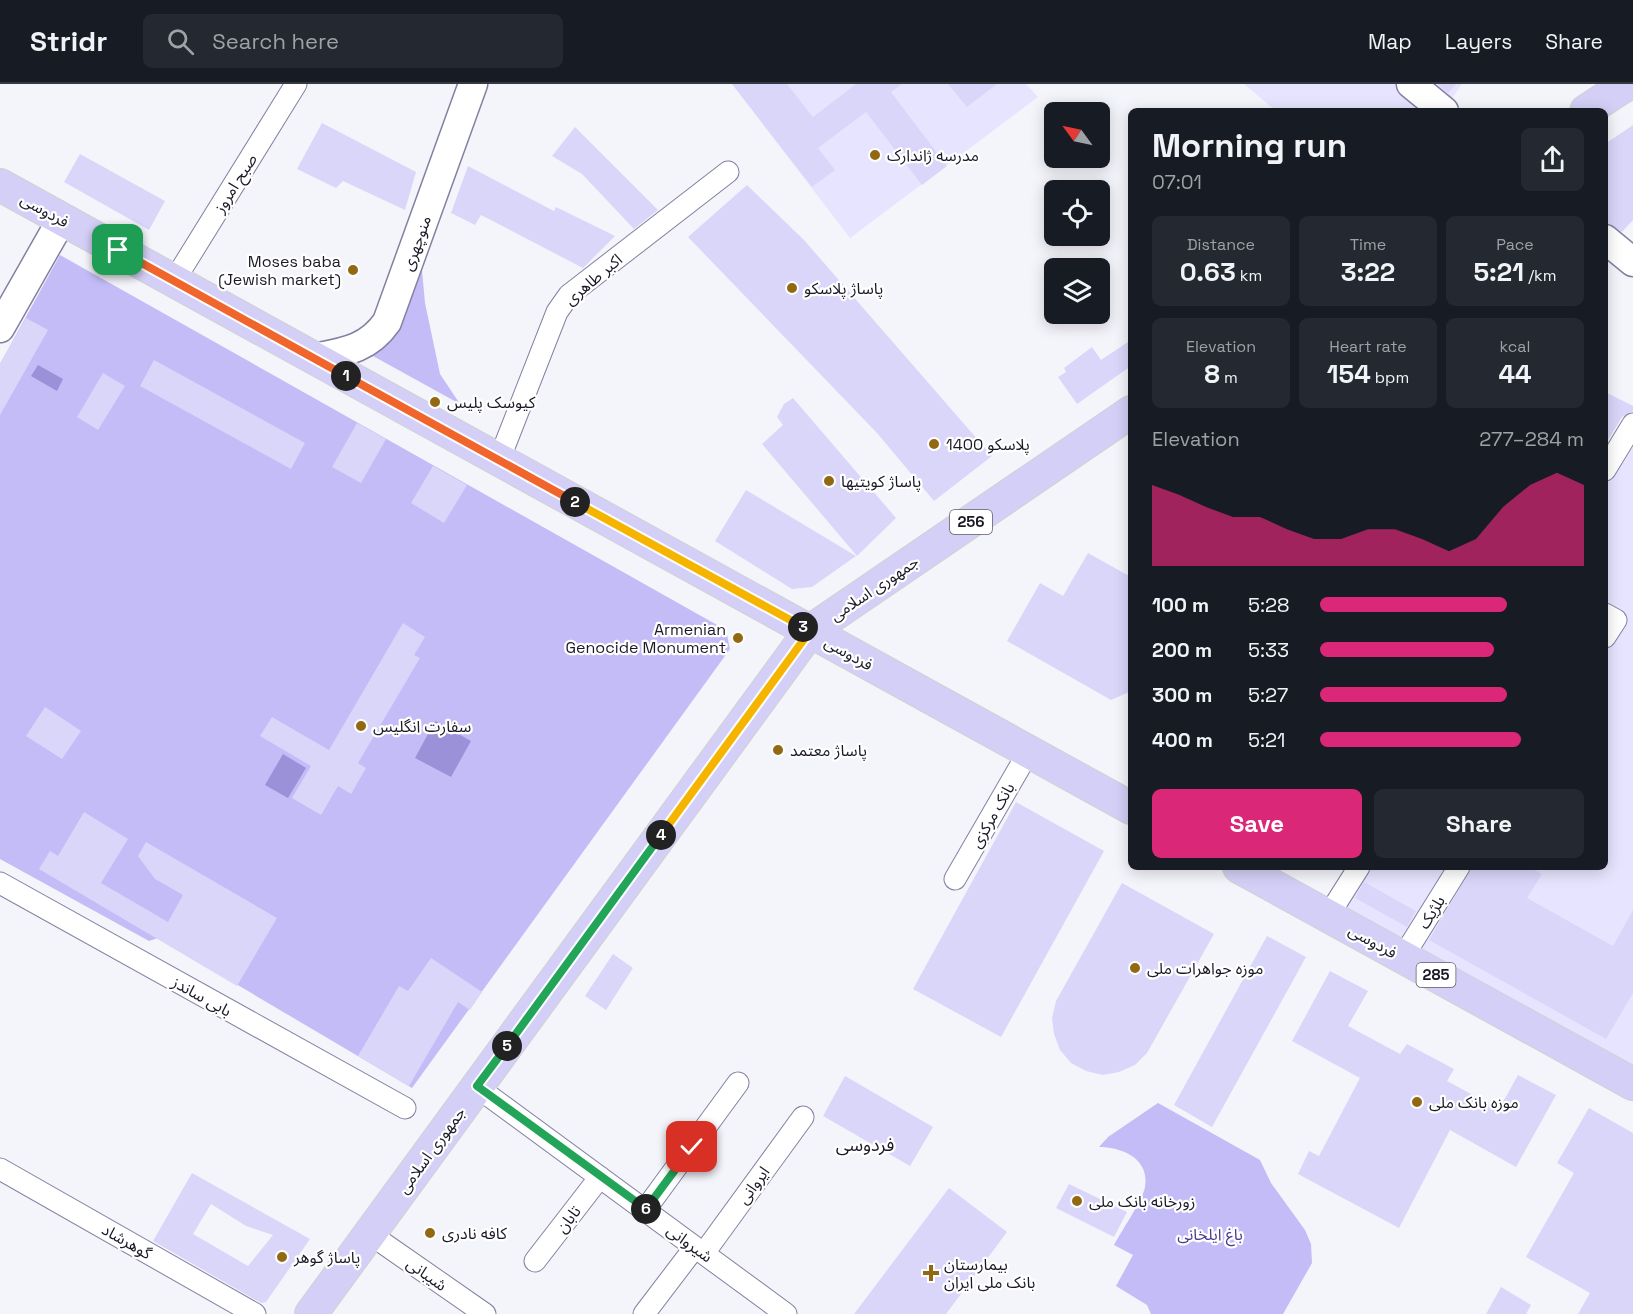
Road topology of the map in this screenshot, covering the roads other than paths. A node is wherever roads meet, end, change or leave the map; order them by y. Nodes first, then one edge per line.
1 (296, 84) edge
2 (473, 84) edge
3 (1411, 84) edge
4 (1627, 84) edge
5 (1440, 108) edge
6 (1591, 108) edge
7 (728, 172) dead end
8 (0, 185) edge
9 (62, 219) junction
10 (1608, 241) edge
11 (1633, 262) edge
12 (174, 281) junction
13 (0, 328) edge
14 (314, 358) junction
15 (1128, 414) edge
16 (1633, 424) edge
17 (1608, 459) edge
18 (499, 460) junction
19 (1608, 616) edge
20 (810, 631) junction
21 (1608, 632) edge
22 (1029, 752) junction
23 (1128, 806) edge
24 (1245, 870) edge
25 (1357, 870) edge
26 (1458, 870) edge
27 (955, 879) dead end
28 (0, 883) edge
29 (1329, 916) junction
30 (1403, 957) junction
31 (738, 1083) dead end
32 (1633, 1084) edge
33 (477, 1086) junction
34 (405, 1108) dead end
35 (803, 1117) dead end
36 (0, 1169) edge
37 (600, 1177) junction
38 (645, 1210) junction
39 (370, 1234) junction
40 (700, 1250) junction
41 (536, 1261) dead end
42 (255, 1314) edge
43 (311, 1314) edge
44 (485, 1314) edge
45 (644, 1314) edge
46 (786, 1314) edge

1 - 12 street, صبح امروز
2 - 14 street, منوچهری
3 - 5 street
4 - 6 main road
7 - 18 street, اکبر طاهری
8 - 9 main road, فردوسی
9 - 12 main road, فردوسی
9 - 13 street
10 - 11 street
12 - 14 main road, فردوسی
14 - 18 main road, فردوسی
15 - 20 main road, جمهوری اسلامی / 256
16 - 17 street
18 - 20 main road, فردوسی
19 - 21 street
20 - 22 main road, فردوسی
20 - 33 main road, جمهوری اسلامی / 256
22 - 23 main road, فردوسی
22 - 27 street, بانک مرکزی
24 - 29 main road, فردوسی / 285
25 - 29 street
26 - 30 street, بلژیک
28 - 34 street, بابی ساندز
29 - 30 main road, فردوسی / 285
30 - 32 main road, فردوسی / 285
31 - 38 street
33 - 37 street, شیروانی
33 - 39 main road, جمهوری اسلامی / 256
35 - 40 street, ایروانی
36 - 42 street, گوهرشاد
37 - 38 street, شیروانی
37 - 41 street, تابان
38 - 40 street, شیروانی
39 - 43 main road, جمهوری اسلامی / 256
39 - 44 street, شیبانی
40 - 45 street, ایروانی
40 - 46 street, شیروانی

